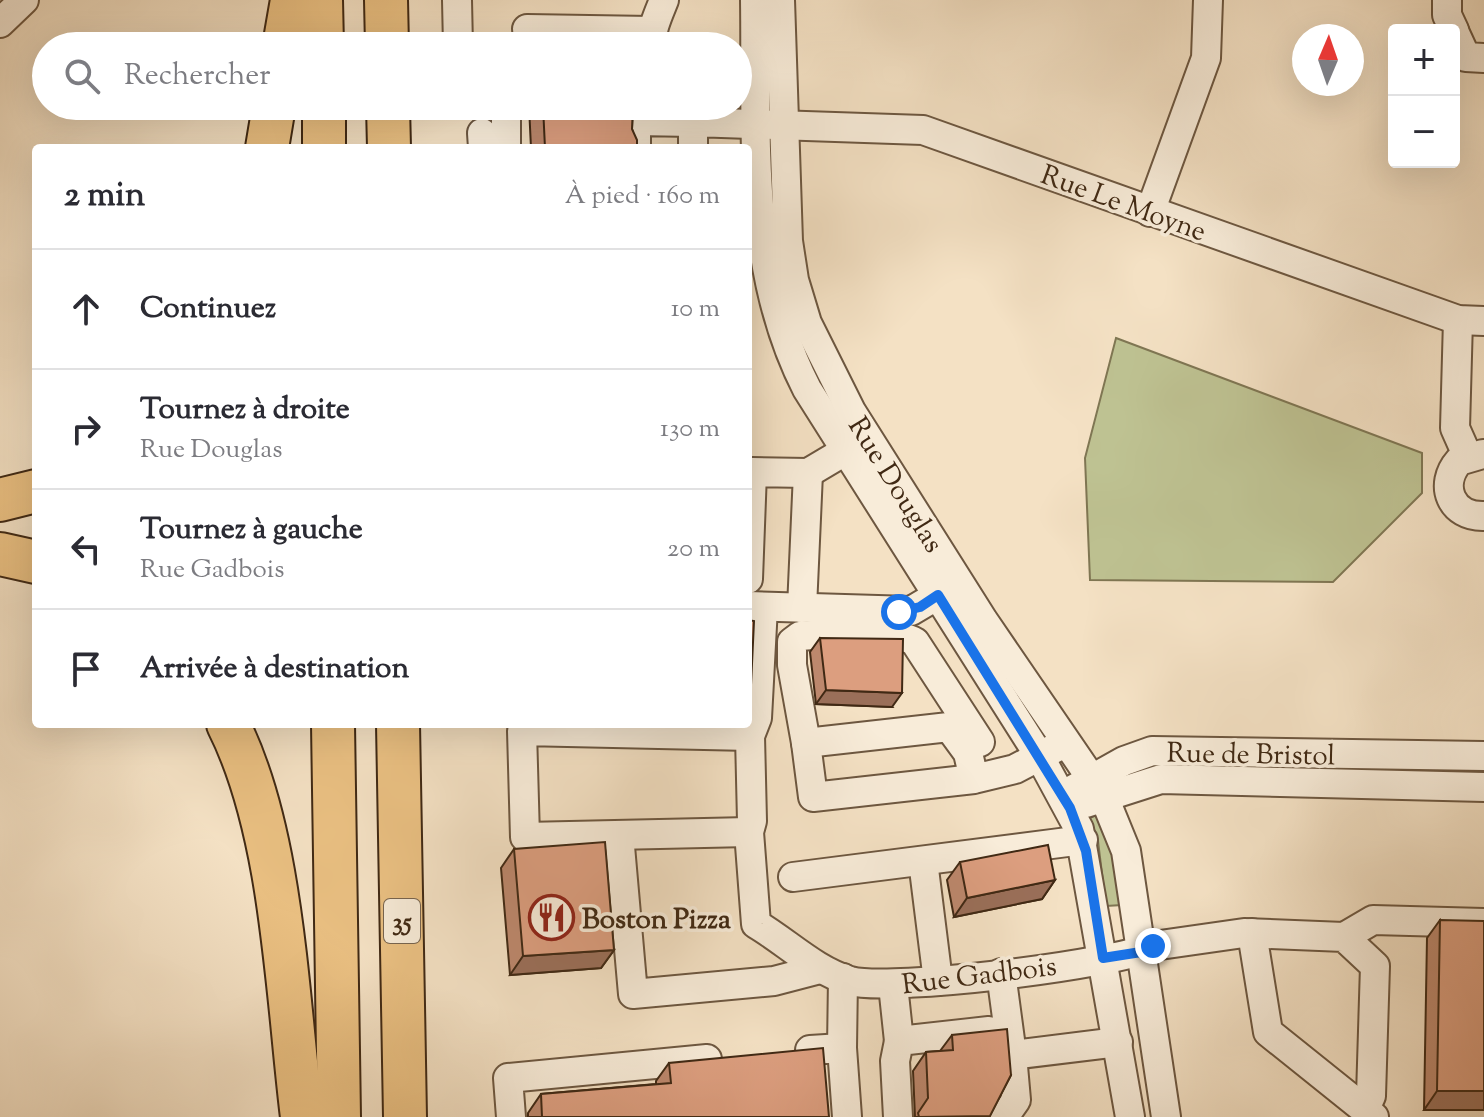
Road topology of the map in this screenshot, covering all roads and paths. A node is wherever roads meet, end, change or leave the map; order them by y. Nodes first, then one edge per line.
1 (24, 0) edge
2 (292, 0) edge
3 (321, 0) edge
4 (386, 0) edge
5 (457, 0) edge
6 (664, 0) edge
7 (755, 0) edge
8 (780, 0) edge
9 (1208, 0) edge
10 (1447, 0) edge
11 (0, 23) edge
12 (1451, 24) edge
13 (527, 29) dead end
14 (286, 32) edge
15 (322, 32) edge
16 (387, 32) edge
17 (458, 32) edge
18 (568, 32) edge
19 (654, 32) edge
20 (1460, 44) edge
21 (1484, 58) edge
22 (272, 120) edge
23 (324, 120) edge
24 (388, 120) edge
25 (500, 120) edge
26 (636, 125) edge
27 (770, 126) junction
28 (693, 135) edge
29 (490, 143) edge
30 (268, 144) edge
31 (324, 144) edge
32 (389, 144) edge
33 (1150, 212) junction
34 (759, 302) edge
35 (1471, 320) edge
36 (845, 451) junction
37 (1476, 454) edge
38 (752, 472) edge
39 (808, 473) junction
40 (32, 492) edge
41 (0, 500) edge
42 (1484, 516) edge
43 (0, 554) edge
44 (32, 561) edge
45 (938, 595) junction
46 (755, 606) edge
47 (802, 608) junction
48 (230, 728) edge
49 (333, 728) edge
50 (398, 728) edge
51 (750, 736) junction
52 (806, 743) junction
53 (1052, 750) junction
54 (1449, 755) junction
55 (1484, 756) edge
56 (986, 776) junction
57 (1447, 787) junction
58 (1484, 787) edge
59 (1097, 789) junction
60 (1066, 801) junction
61 (749, 832) junction
62 (619, 835) junction
63 (1083, 840) junction
64 (923, 861) junction
65 (793, 877) dead end
66 (1484, 923) edge
67 (1252, 933) junction
68 (1344, 937) junction
69 (1141, 952) junction
70 (1103, 958) junction
71 (1001, 973) junction
72 (831, 974) junction
73 (938, 981) junction
74 (893, 985) junction
75 (899, 1041) junction
76 (1010, 1042) junction
77 (1118, 1042) junction
78 (842, 1048) junction
79 (810, 1050) edge
80 (738, 1056) edge
81 (1370, 1113) edge
82 (302, 1117) edge
83 (339, 1117) edge
84 (405, 1117) edge
85 (511, 1117) edge
86 (847, 1117) edge
87 (898, 1117) edge
88 (1004, 1117) edge
89 (1130, 1117) edge
90 (1166, 1117) edge

1 - 11 street
2 - 14 highway
3 - 15 highway
4 - 16 highway
5 - 17 street
6 - 19 street
7 - 27 street, Rue Douglas
8 - 27 street, Rue Douglas
9 - 33 street
10 - 12 street
13 - 18 street
20 - 21 street
22 - 30 highway
23 - 31 highway
24 - 32 highway
25 - 29 street
26 - 28 street, Rue Le Moyne
27 - 28 street, Rue Le Moyne
27 - 33 street, Rue Le Moyne
27 - 34 street, Rue Douglas
27 - 53 street, Rue Douglas
33 - 35 street, Rue Le Moyne
34 - 36 street, Rue Douglas
35 - 37 street
36 - 39 street
36 - 45 street, Rue Douglas
37 - 42 street
38 - 39 street
39 - 47 street
40 - 41 highway
43 - 44 highway
45 - 47 street
45 - 53 street, Rue Douglas
46 - 47 street
46 - 51 street
48 - 82 highway
49 - 83 highway
50 - 84 highway, 35
51 - 61 street
51 - 62 street
52 - 56 street
52 - 56 street
52 - 56 street
53 - 56 street
53 - 59 street, Rue Douglas
53 - 60 street, Rue Douglas
54 - 55 street, Rue de Bristol
54 - 57 street
54 - 59 street, Rue de Bristol
57 - 58 street, Rue de Bristol
57 - 59 street, Rue de Bristol
59 - 60 street, Rue de Bristol
59 - 69 street, Rue Douglas
60 - 63 street, Rue Douglas
61 - 62 street
61 - 72 street
62 - 72 street
63 - 64 street
63 - 70 street, Rue Douglas
64 - 65 street
64 - 73 street
66 - 68 street
67 - 68 street, Rue Gadbois
67 - 69 street, Rue Gadbois
67 - 81 street
68 - 81 street
69 - 70 street, Rue Gadbois
69 - 90 street, Rue Douglas
70 - 71 street, Rue Gadbois
70 - 77 street, Rue Douglas
71 - 73 street, Rue Gadbois
71 - 76 street
72 - 74 street, Rue Gadbois
72 - 78 street
73 - 74 street, Rue Gadbois
74 - 75 street
75 - 76 street
75 - 87 street
76 - 77 street
76 - 88 street
77 - 89 street, Rue Douglas
78 - 79 street
78 - 86 street
80 - 85 street

